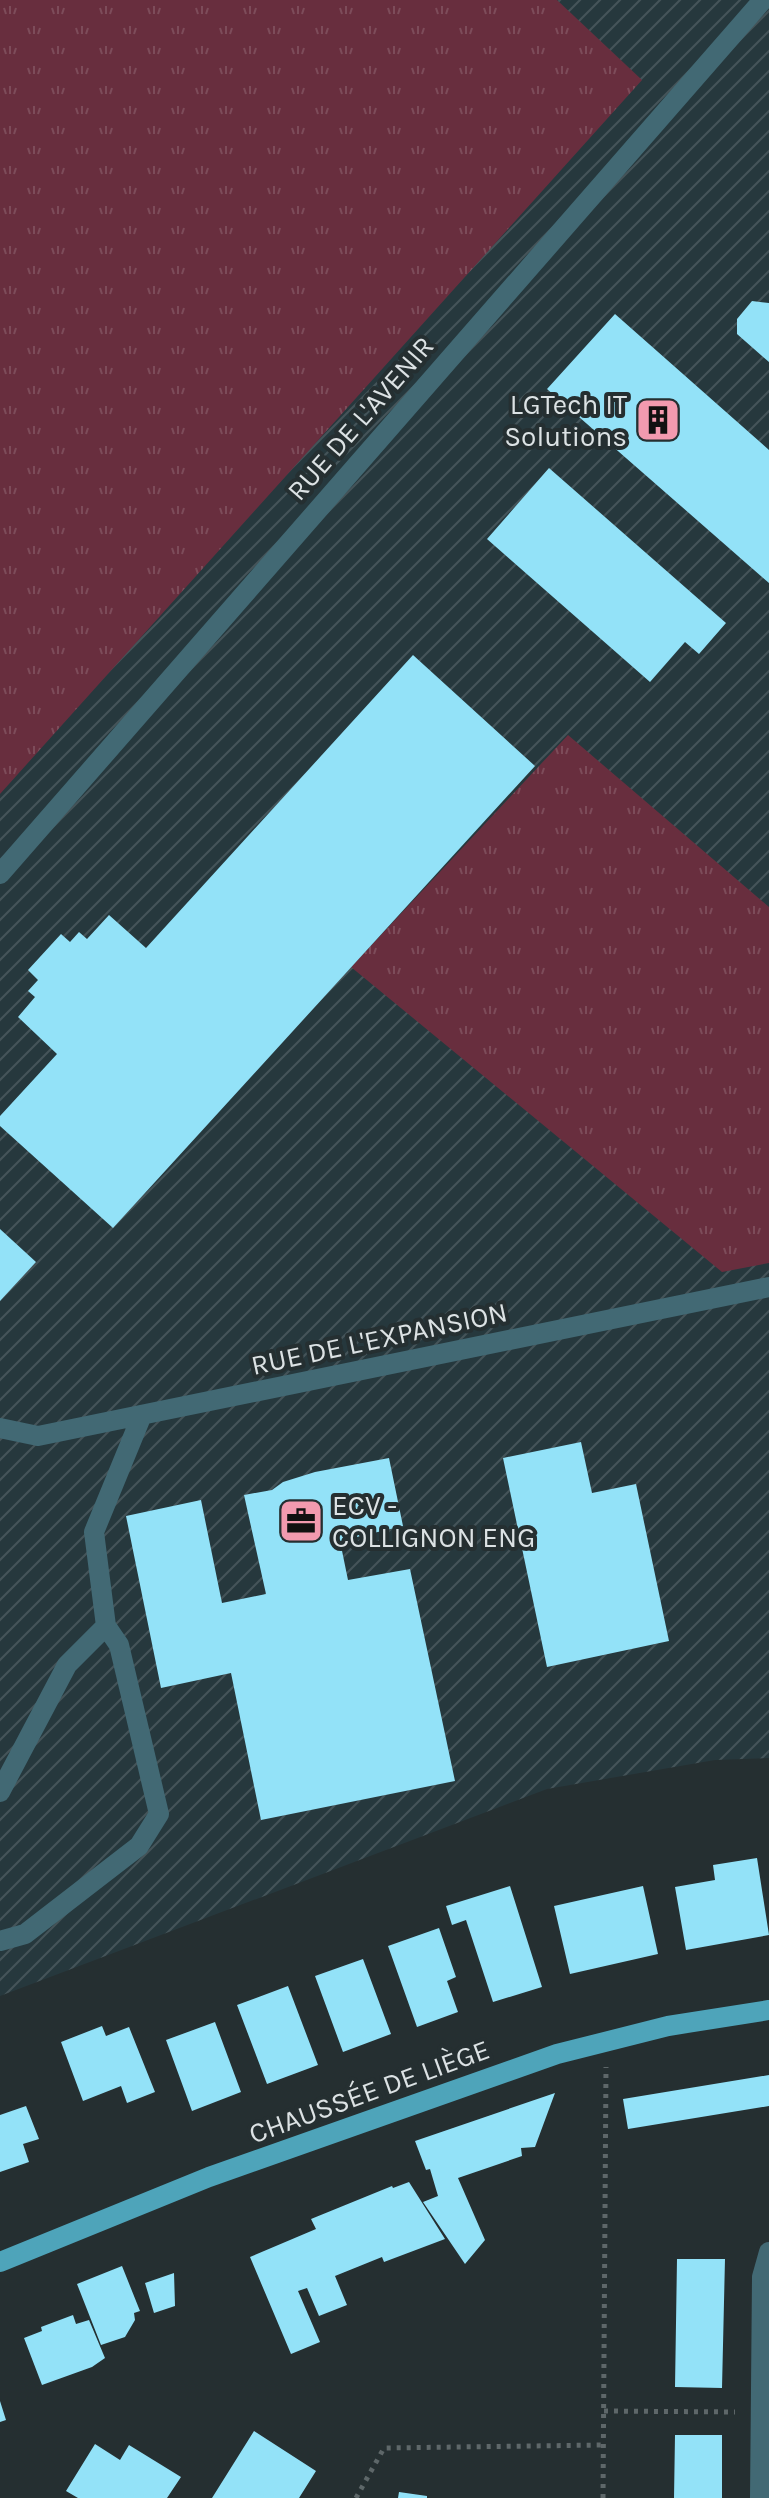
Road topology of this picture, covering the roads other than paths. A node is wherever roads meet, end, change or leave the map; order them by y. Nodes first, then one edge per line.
1 (763, 0) edge
2 (0, 874) edge
3 (769, 1287) edge
4 (142, 1415) junction
5 (0, 1428) edge
6 (106, 1626) junction
7 (0, 1792) edge
8 (0, 1941) edge
9 (769, 2010) edge
10 (769, 2252) edge
11 (0, 2262) edge
12 (760, 2498) edge

1 - 2 street, RUE DE L'AVENIR
3 - 4 street, RUE DE L'EXPANSION
4 - 5 street, RUE DE L'EXPANSION
4 - 6 street
6 - 7 street
6 - 8 street
9 - 11 main road, CHAUSSÉE DE LIÈGE
10 - 12 street

